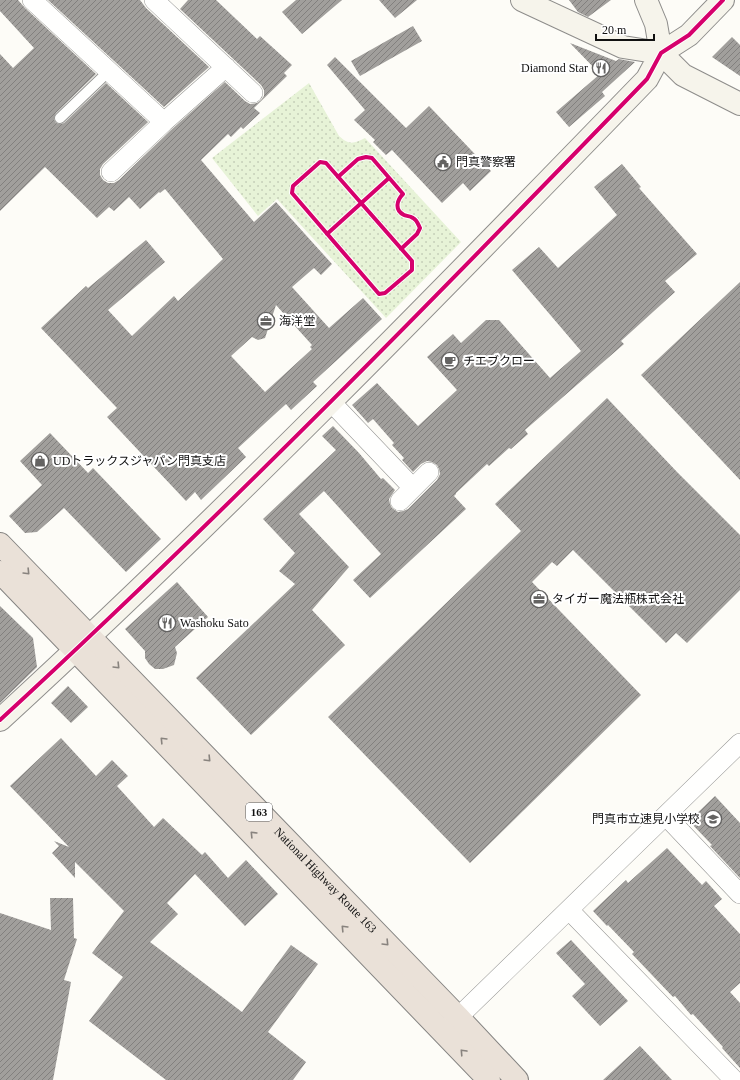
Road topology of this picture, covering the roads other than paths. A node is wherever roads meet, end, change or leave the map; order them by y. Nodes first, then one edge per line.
1 (32, 0) edge
2 (154, 0) edge
3 (522, 0) edge
4 (646, 0) edge
5 (723, 0) edge
6 (661, 53) junction
7 (226, 68) junction
8 (109, 71) junction
9 (253, 93) dead end
10 (740, 104) edge
11 (60, 118) dead end
12 (164, 122) junction
13 (111, 172) dead end
14 (331, 402) junction
15 (429, 472) dead end
16 (0, 544) edge
17 (0, 572) edge
18 (83, 643) junction
19 (0, 720) edge
20 (740, 743) edge
21 (666, 816) junction
22 (740, 894) edge
23 (569, 910) junction
24 (451, 1024) junction
25 (736, 1077) edge
26 (489, 1080) edge
27 (517, 1080) edge

1 - 8 street
2 - 7 street
3 - 6 street
4 - 6 street
5 - 6 street
6 - 10 street
6 - 14 street
7 - 9 street
7 - 12 street
8 - 11 lane
8 - 12 street
12 - 13 street
14 - 15 street
14 - 18 street
16 -> 18 highway, National Highway Route 163 / 163
17 - 18 highway, National Highway Route 163 / 163
18 - 19 street
18 - 24 highway, National Highway Route 163 / 163
20 - 21 street
21 - 22 street
21 - 23 street
23 - 24 street
23 - 25 street
26 -> 24 highway, National Highway Route 163 / 163
24 - 27 highway, National Highway Route 163 / 163

